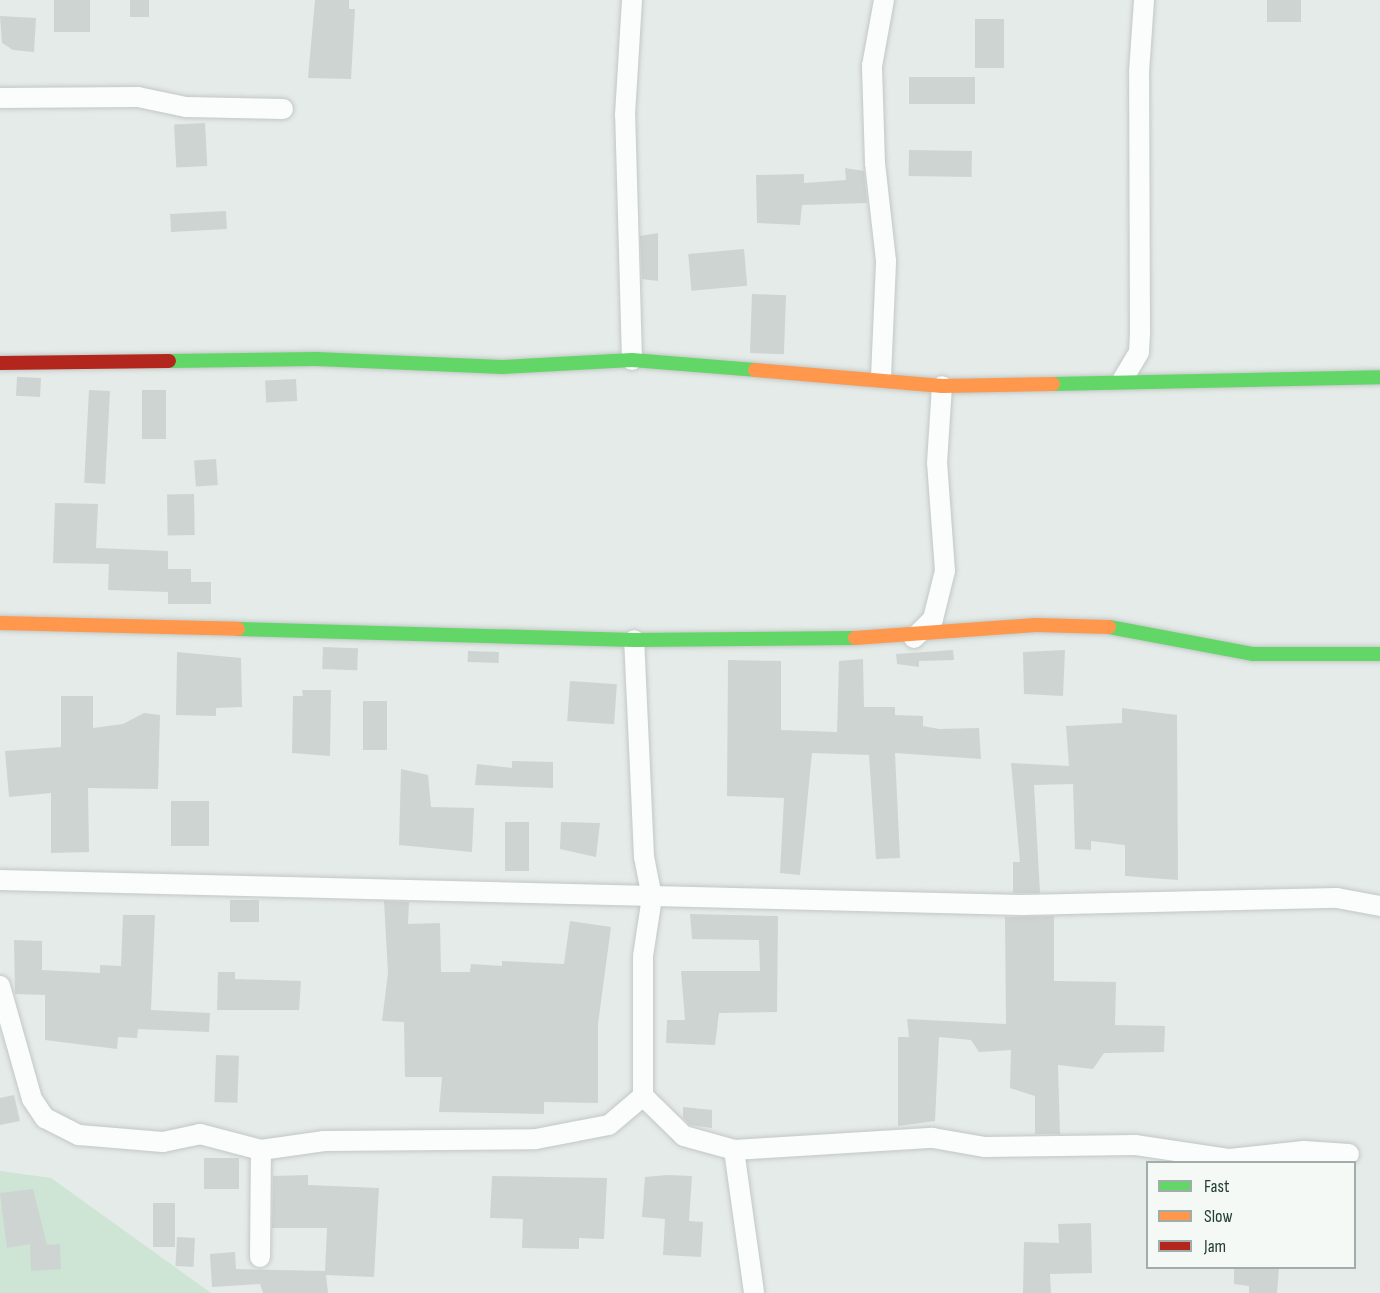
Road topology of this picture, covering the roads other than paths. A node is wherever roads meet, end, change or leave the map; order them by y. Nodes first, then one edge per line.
1 (632, 0) edge
2 (884, 0) edge
3 (1144, 0) edge
4 (0, 98) edge
5 (283, 109) dead end
6 (632, 360) junction
7 (0, 363) edge
8 (1380, 376) edge
9 (882, 377) junction
10 (1123, 379) junction
11 (942, 386) junction
12 (0, 623) edge
13 (914, 638) junction
14 (634, 640) junction
15 (1380, 654) edge
16 (0, 880) edge
17 (652, 897) junction
18 (1380, 906) edge
19 (0, 986) edge
20 (643, 1096) junction
21 (261, 1150) junction
22 (734, 1150) junction
23 (1349, 1154) dead end
24 (260, 1257) dead end
25 (754, 1293) edge

1 - 6 street
2 - 9 street
3 - 10 street
4 - 5 street
6 - 7 street
6 - 9 street
8 - 10 street
9 - 11 street
10 - 11 street
11 - 13 street
12 - 14 street
13 - 14 street
13 - 15 street
14 - 17 street
16 - 17 street
17 - 18 street
17 - 20 street
19 - 21 street
20 - 21 street
20 - 22 street
21 - 24 street
22 - 23 street
22 - 25 street

